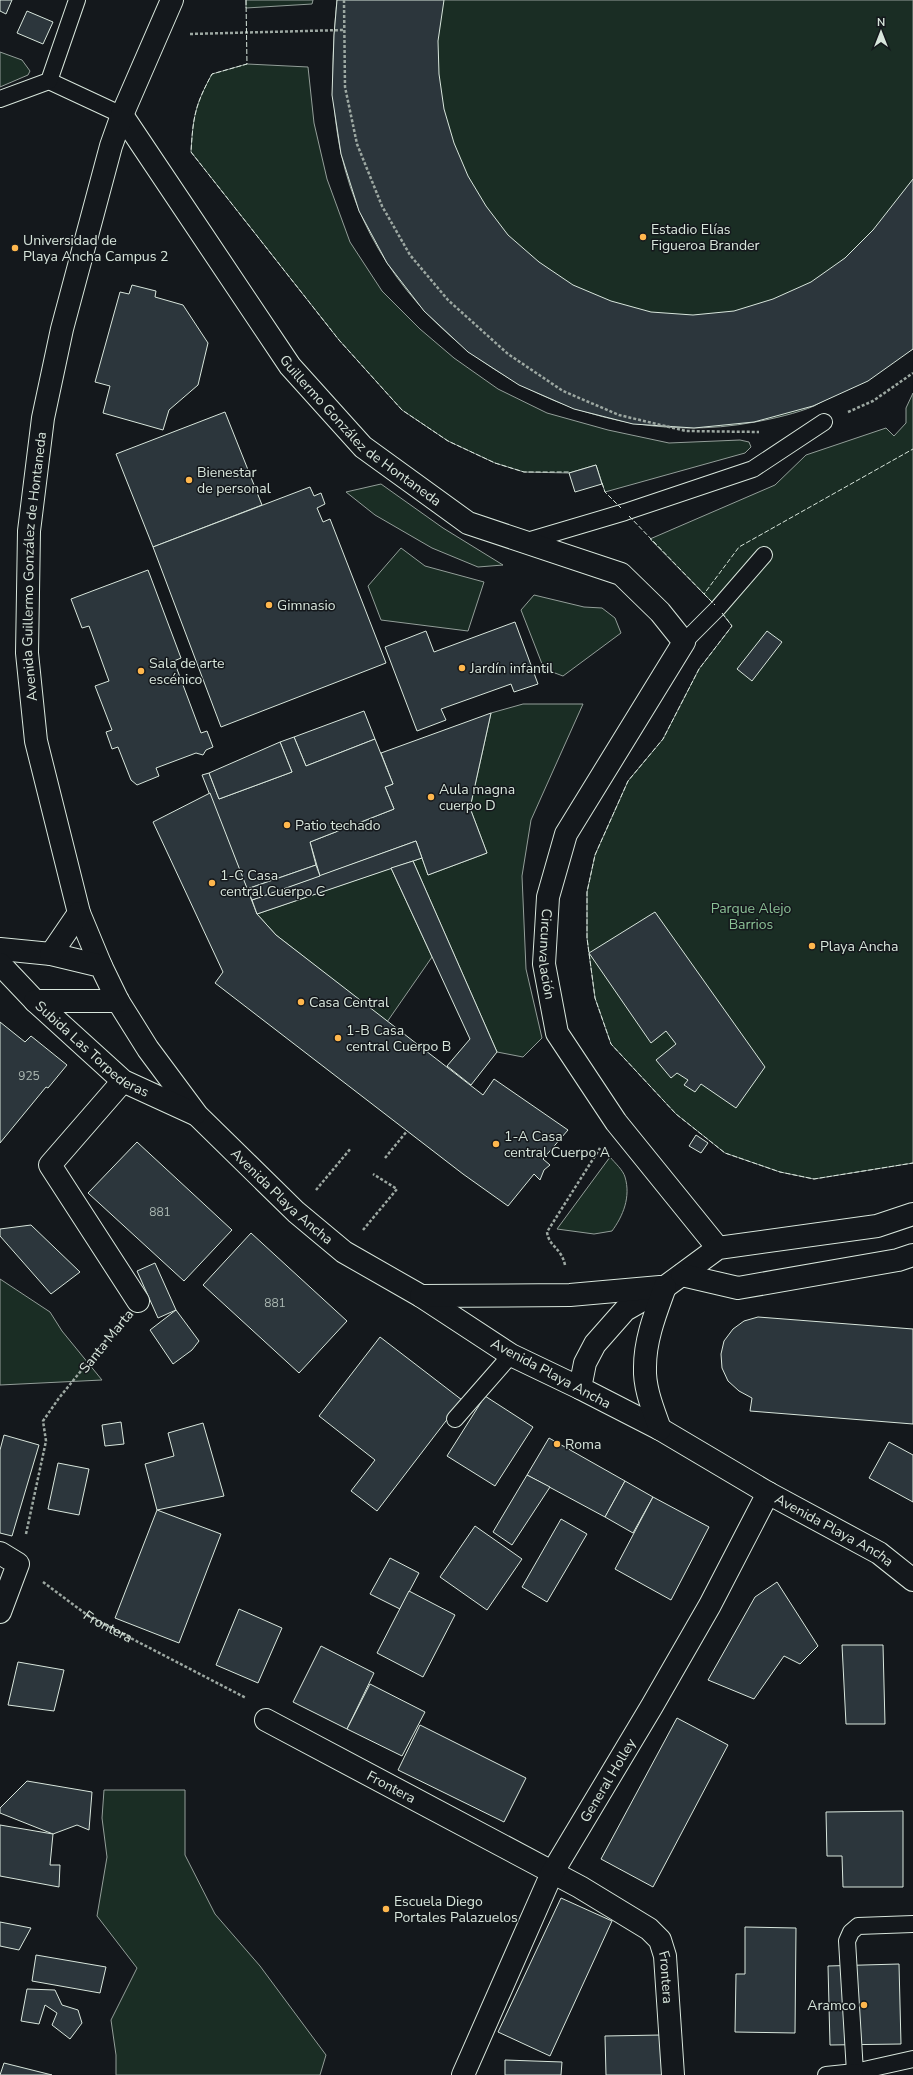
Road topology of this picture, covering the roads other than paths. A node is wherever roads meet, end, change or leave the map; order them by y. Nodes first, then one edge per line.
1 (77, 0) edge
2 (172, 0) edge
3 (49, 81) junction
4 (0, 99) edge
5 (122, 115) junction
6 (824, 422) road end
7 (524, 542) junction
8 (764, 555) dead end
9 (684, 642) junction
10 (79, 913) junction
11 (0, 949) edge
12 (51, 954) junction
13 (0, 964) edge
14 (101, 966) junction
15 (118, 1001) junction
16 (35, 1002) junction
17 (122, 1081) junction
18 (197, 1115) junction
19 (913, 1214) edge
20 (718, 1248) junction
21 (913, 1255) edge
22 (674, 1281) junction
23 (421, 1296) junction
24 (138, 1301) road end
25 (511, 1355) junction
26 (580, 1388) junction
27 (455, 1419) dead end
28 (660, 1429) junction
29 (768, 1493) junction
30 (9, 1558) edge
31 (913, 1580) edge
32 (0, 1612) edge
33 (266, 1720) road end
34 (552, 1873) junction
35 (913, 1924) edge
36 (913, 2059) edge
37 (855, 2072) junction
38 (463, 2075) edge
39 (673, 2075) edge
40 (826, 2075) edge

1 - 3 lane
2 - 5 street, Avenida Guillermo González de Hontaneda
3 - 4 lane
3 - 5 lane
5 - 7 street, Guillermo González de Hontaneda
5 - 10 street, Avenida Guillermo González de Hontaneda
6 - 7 lane
7 - 9 street, Guillermo González de Hontaneda
8 - 9 lane
9 - 20 street, Circunvalación
10 - 12 street
10 - 14 street, Avenida Guillermo González de Hontaneda
11 - 12 street
12 - 14 street
13 - 16 street, Subida Las Torpederas
14 - 15 street, Avenida Guillermo González de Hontaneda
15 - 16 street
15 - 18 street, Avenida Guillermo González de Hontaneda
16 - 17 street, Subida Las Torpederas
17 - 18 street, Subida Las Torpederas
17 - 24 street, Santa Marta
18 - 23 street, Avenida Playa Ancha
19 - 20 street
20 - 22 street
21 - 22 street
22 - 23 street
22 - 26 street
22 - 28 street
23 - 25 street, Avenida Playa Ancha
25 - 26 street, Avenida Playa Ancha
25 - 27 lane
26 - 28 street, Avenida Playa Ancha
28 - 29 street, Avenida Playa Ancha
29 - 31 street, Avenida Playa Ancha
29 - 34 street, General Holley
30 - 32 street
33 - 34 street, Frontera
34 - 38 street, General Holley
34 - 39 street, Frontera
35 - 37 lane
36 - 37 lane
37 - 40 lane

